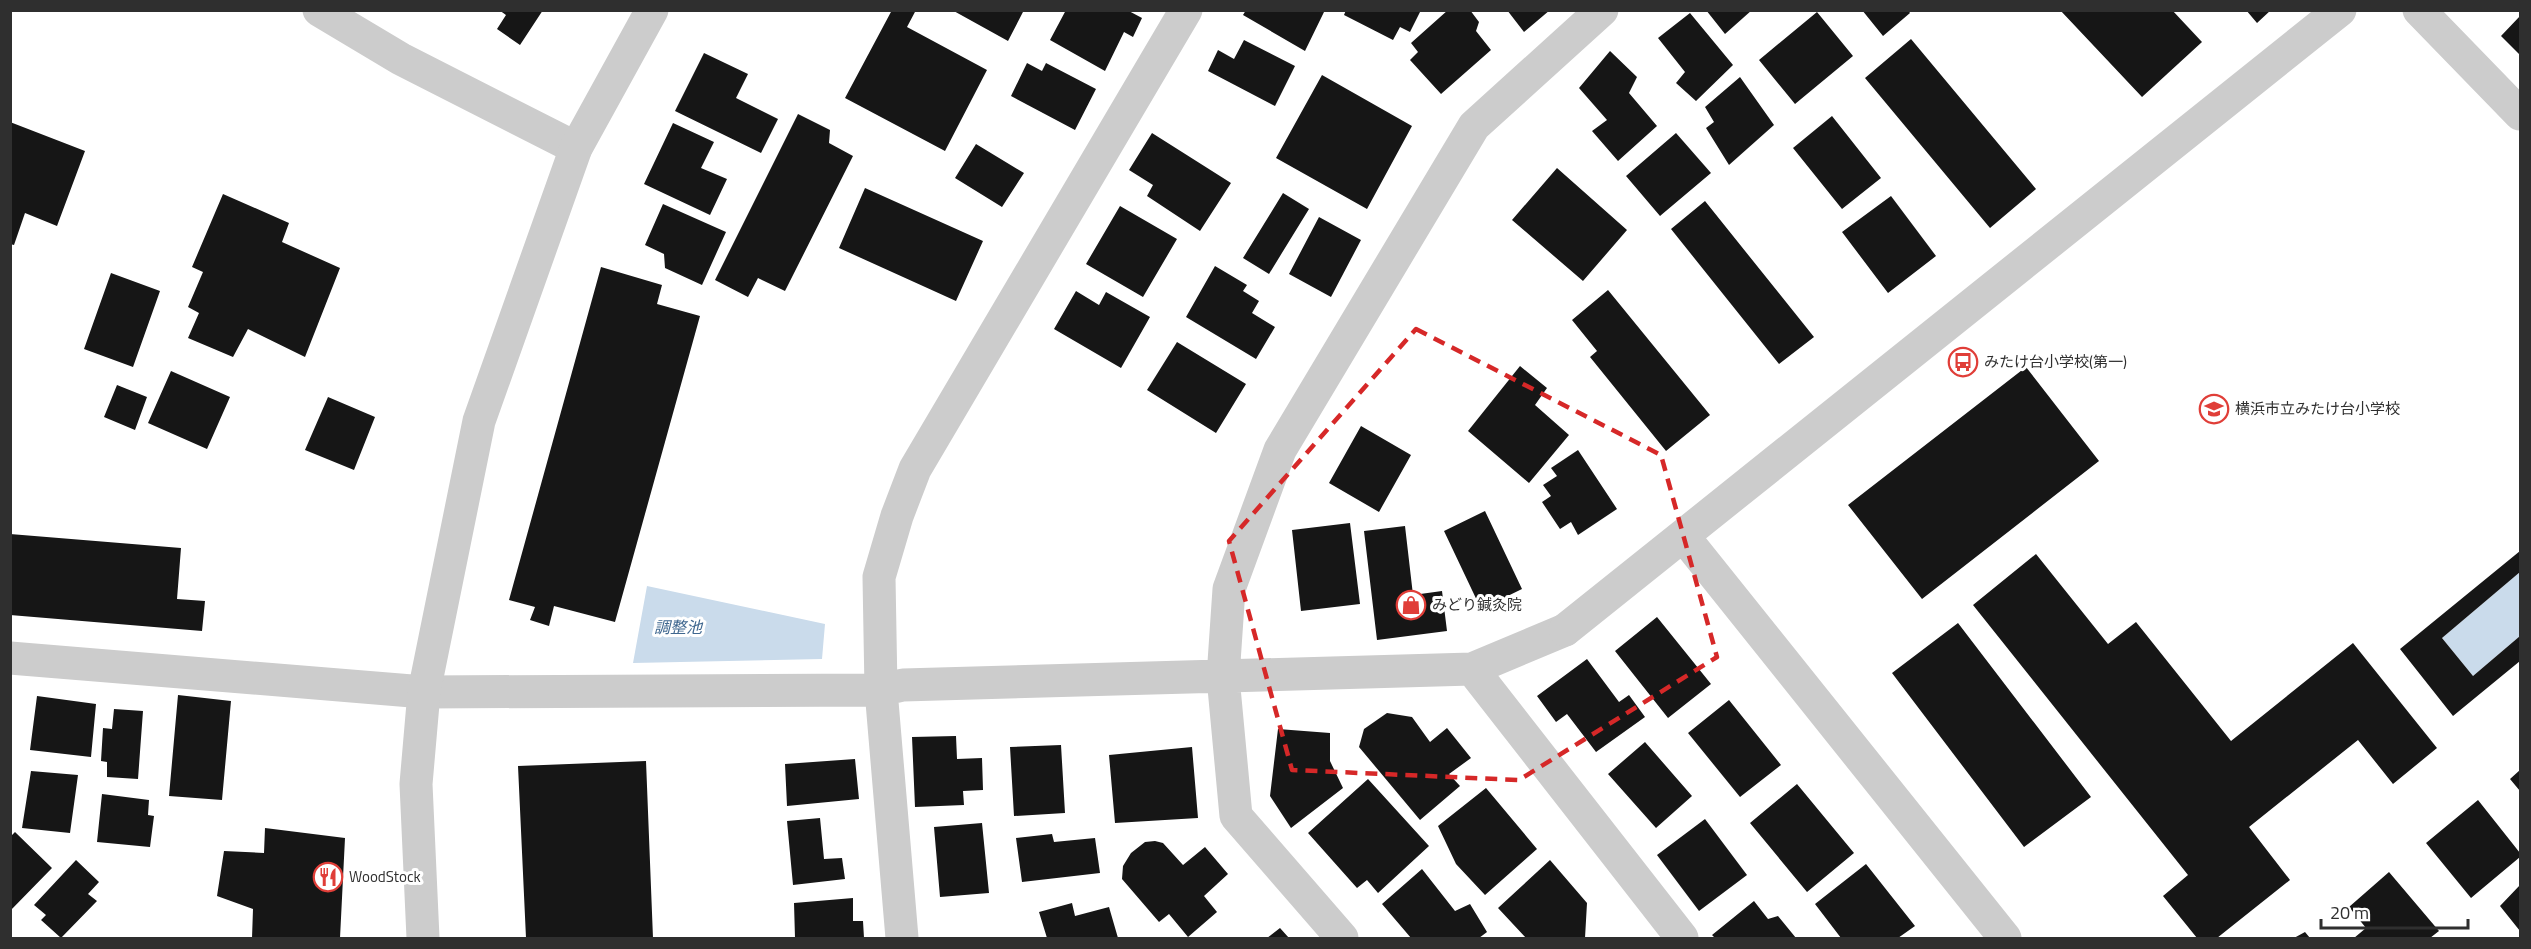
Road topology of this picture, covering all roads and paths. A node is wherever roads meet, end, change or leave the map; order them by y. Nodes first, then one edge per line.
1 (319, 10) edge
2 (652, 10) edge
3 (1186, 10) edge
4 (1602, 10) edge
5 (2340, 10) edge
6 (2419, 10) edge
7 (2520, 114) edge
8 (576, 148) junction
9 (1684, 537) junction
10 (10, 657) edge
11 (1472, 669) junction
12 (1223, 677) junction
13 (881, 690) junction
14 (424, 692) junction
15 (423, 939) edge
16 (902, 939) edge
17 (1342, 939) edge
18 (1682, 939) edge
19 (2005, 939) edge

1 - 8 street
2 - 8 street
3 - 13 street
4 - 12 street
5 - 9 street
6 - 7 street
8 - 14 street
9 - 11 street
9 - 19 street
10 - 14 street
11 - 12 street
11 - 18 street
12 - 13 street
12 - 17 street
13 - 14 street
13 - 16 street
14 - 15 street

